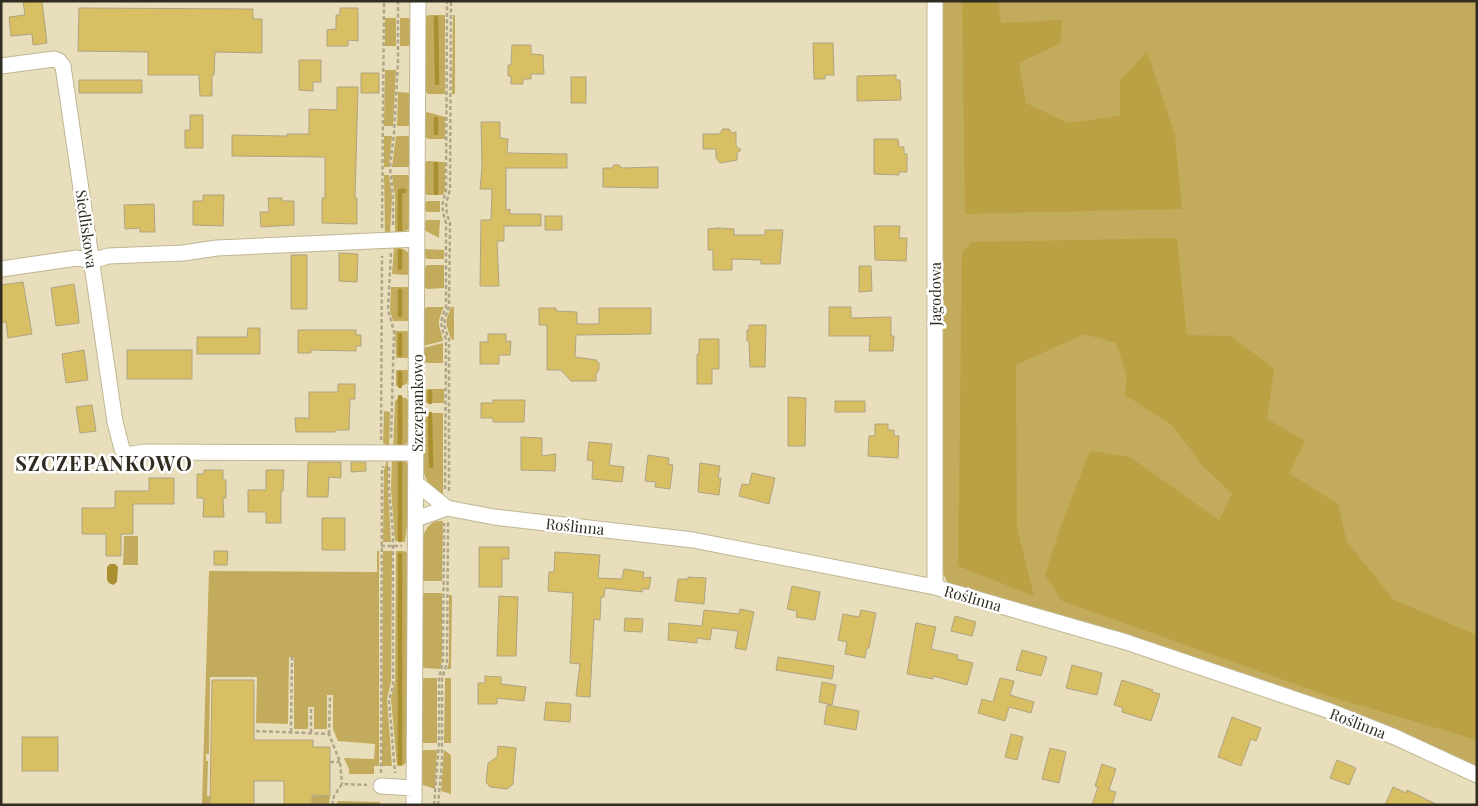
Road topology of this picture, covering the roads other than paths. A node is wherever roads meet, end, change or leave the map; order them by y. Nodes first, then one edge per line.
1 (418, 1) edge
2 (935, 1) edge
3 (1, 66) edge
4 (417, 239) junction
5 (92, 260) junction
6 (1, 268) edge
7 (416, 453) junction
8 (416, 483) junction
9 (446, 508) junction
10 (416, 519) junction
11 (935, 587) junction
12 (1477, 775) edge
13 (388, 786) road end
14 (414, 788) junction
15 (414, 805) edge

1 - 4 street, Szczepankowo
2 - 11 street, Jagodowa
3 - 5 street, Siedliskowa
4 - 5 street
4 - 7 street, Szczepankowo
5 - 6 street
5 - 7 street, Siedliskowa
7 - 8 street, Szczepankowo
8 - 9 street, Roślinna
8 - 10 street, Szczepankowo
9 - 10 street
9 - 11 street, Roślinna
10 - 14 street, Szczepankowo
11 - 12 street, Roślinna
13 - 14 street
14 - 15 street, Szczepankowo

